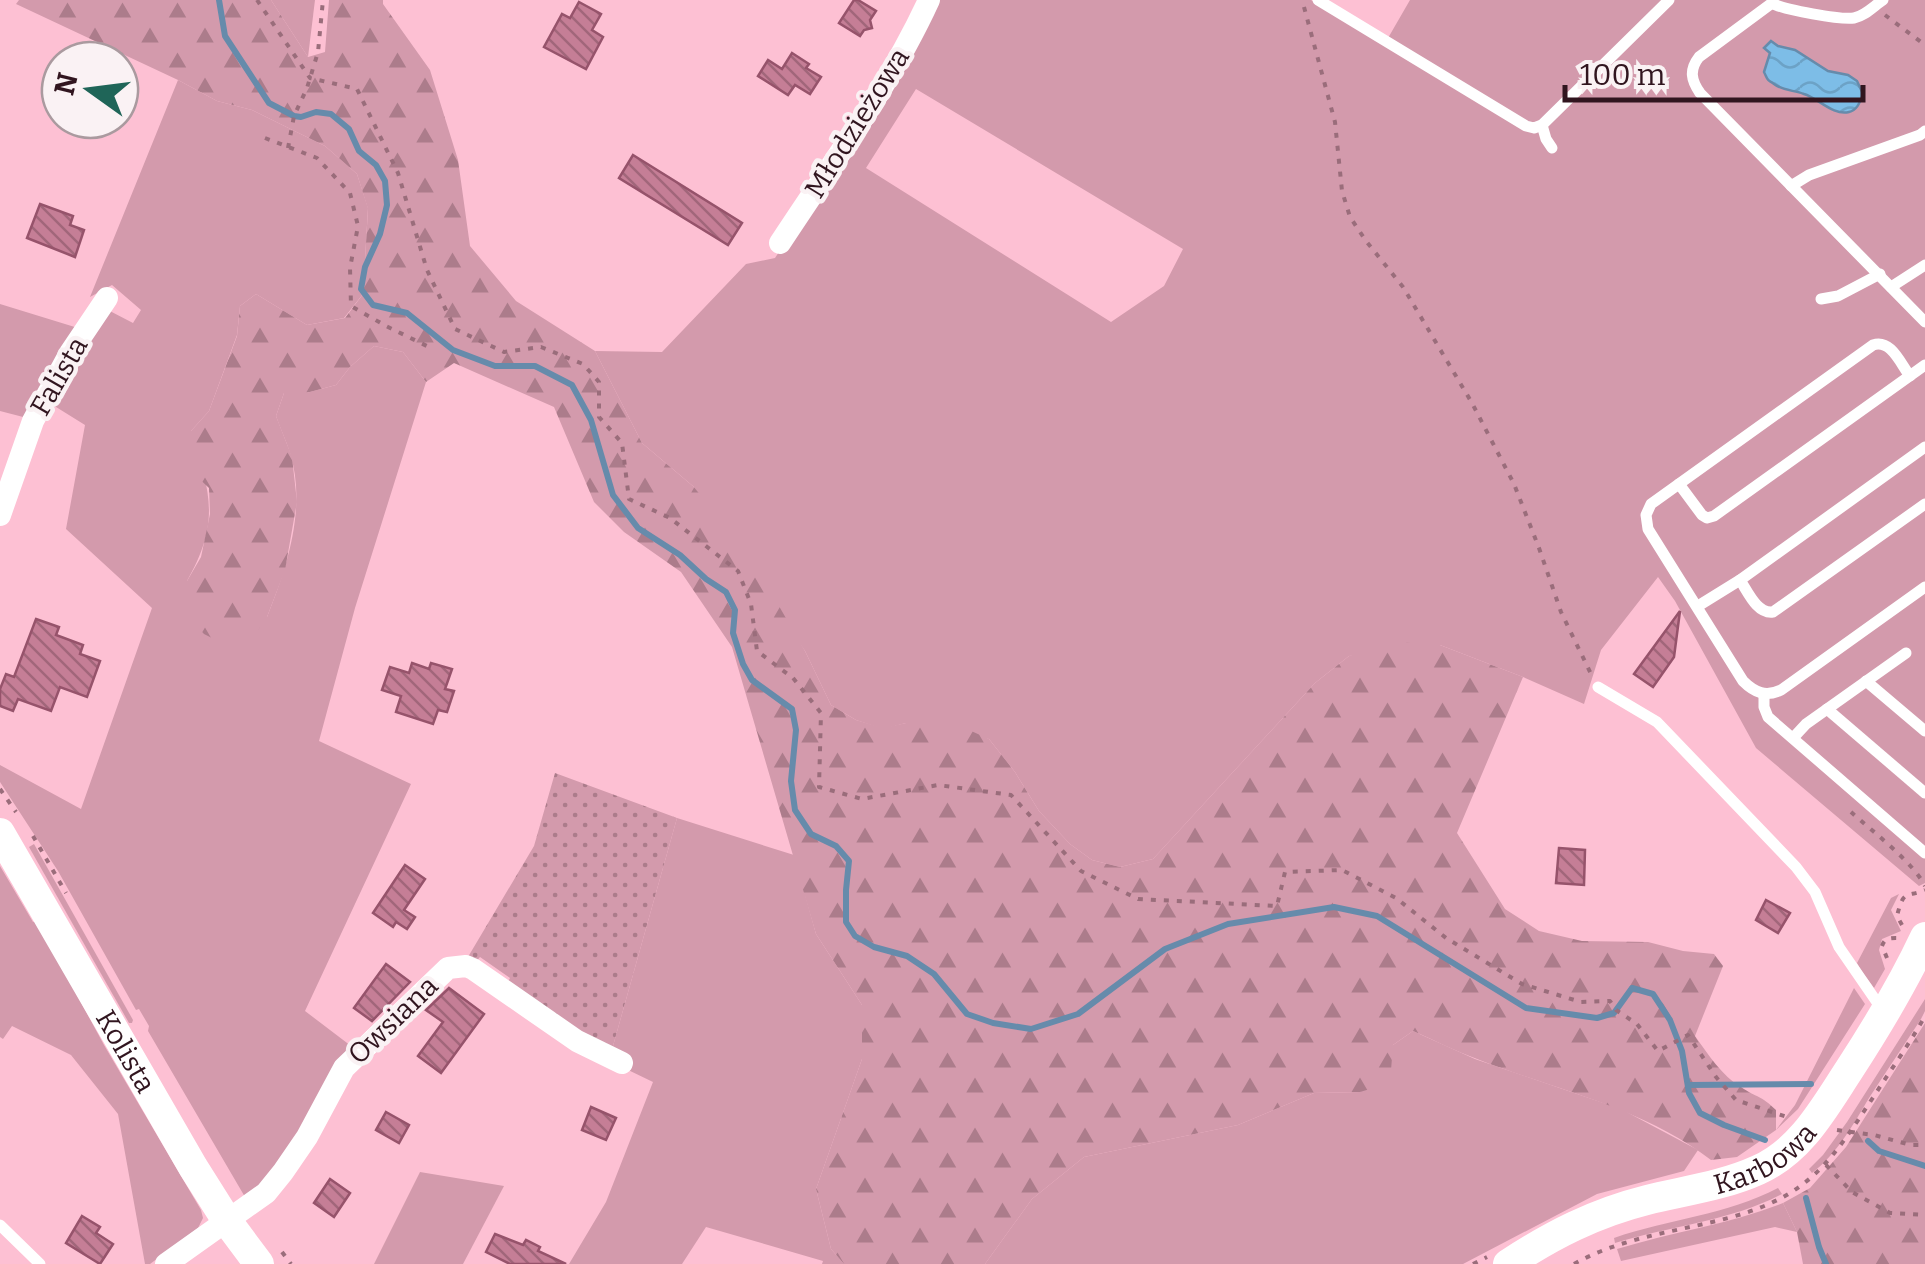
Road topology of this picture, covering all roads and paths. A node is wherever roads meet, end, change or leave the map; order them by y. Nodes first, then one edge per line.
1 (257, 0) edge
2 (324, 0) edge
3 (929, 0) edge
4 (1302, 0) edge
5 (1318, 0) edge
6 (1669, 0) edge
7 (1775, 2) edge
8 (1887, 3) edge
9 (1925, 45) edge
10 (310, 78) junction
11 (1542, 125) junction
12 (1925, 131) edge
13 (265, 138) dead end
14 (288, 148) junction
15 (1552, 148) dead end
16 (1791, 186) junction
17 (780, 243) dead end
18 (1925, 265) edge
19 (1880, 274) junction
20 (1891, 287) junction
21 (107, 298) dead end
22 (1821, 299) dead end
23 (1925, 322) edge
24 (432, 348) dead end
25 (1925, 365) edge
26 (1910, 376) junction
27 (1925, 447) edge
28 (1679, 484) junction
29 (1925, 504) edge
30 (0, 515) edge
31 (1740, 580) junction
32 (1925, 587) edge
33 (1698, 606) junction
34 (1906, 653) dead end
35 (1866, 681) junction
36 (1598, 688) joint
37 (1764, 694) junction
38 (1827, 709) junction
39 (1925, 731) edge
40 (1793, 738) junction
41 (1925, 793) edge
42 (0, 833) edge
43 (1925, 853) edge
44 (1925, 890) edge
45 (1913, 934) edge
46 (1888, 960) dead end
47 (1886, 1014) junction
48 (622, 1063) dead end
49 (1794, 1120) dead end
50 (1835, 1130) dead end
51 (1925, 1145) edge
52 (1826, 1164) dead end
53 (1925, 1215) edge
54 (227, 1222) junction
55 (0, 1225) edge
56 (1504, 1258) edge
57 (40, 1264) edge
58 (166, 1264) edge
59 (259, 1264) edge
60 (1473, 1264) edge

1 - 10 path
2 - 10 path
3 - 17 street, Młodzieżowa
4 - 36 path
5 - 11 lane
6 - 11 lane
7 - 8 lane
7 - 16 lane
8 - 9 path
10 - 14 path
10 - 49 path
11 - 15 lane
12 - 16 lane
13 - 14 path
14 - 24 path
16 - 19 lane
18 - 20 lane
19 - 20 lane
19 - 22 lane
20 - 23 lane
21 - 30 street, Falista
25 - 26 lane
26 - 28 lane
26 - 28 lane
27 - 31 lane
28 - 33 lane
29 - 31 lane
31 - 33 lane
32 - 37 lane
33 - 37 lane
34 - 35 lane
35 - 38 lane
35 - 39 lane
36 - 47 lane
37 - 40 lane
38 - 40 lane
38 - 41 lane
40 - 43 lane
42 - 54 street, Kolista
44 - 45 path
45 - 46 path
45 - 47 street, Karbowa
47 - 56 street, Karbowa
48 - 54 street, Owsiana
50 - 51 path
52 - 53 path
54 - 58 street, Owsiana
54 - 59 street, Kolista
55 - 57 lane
56 - 60 path

